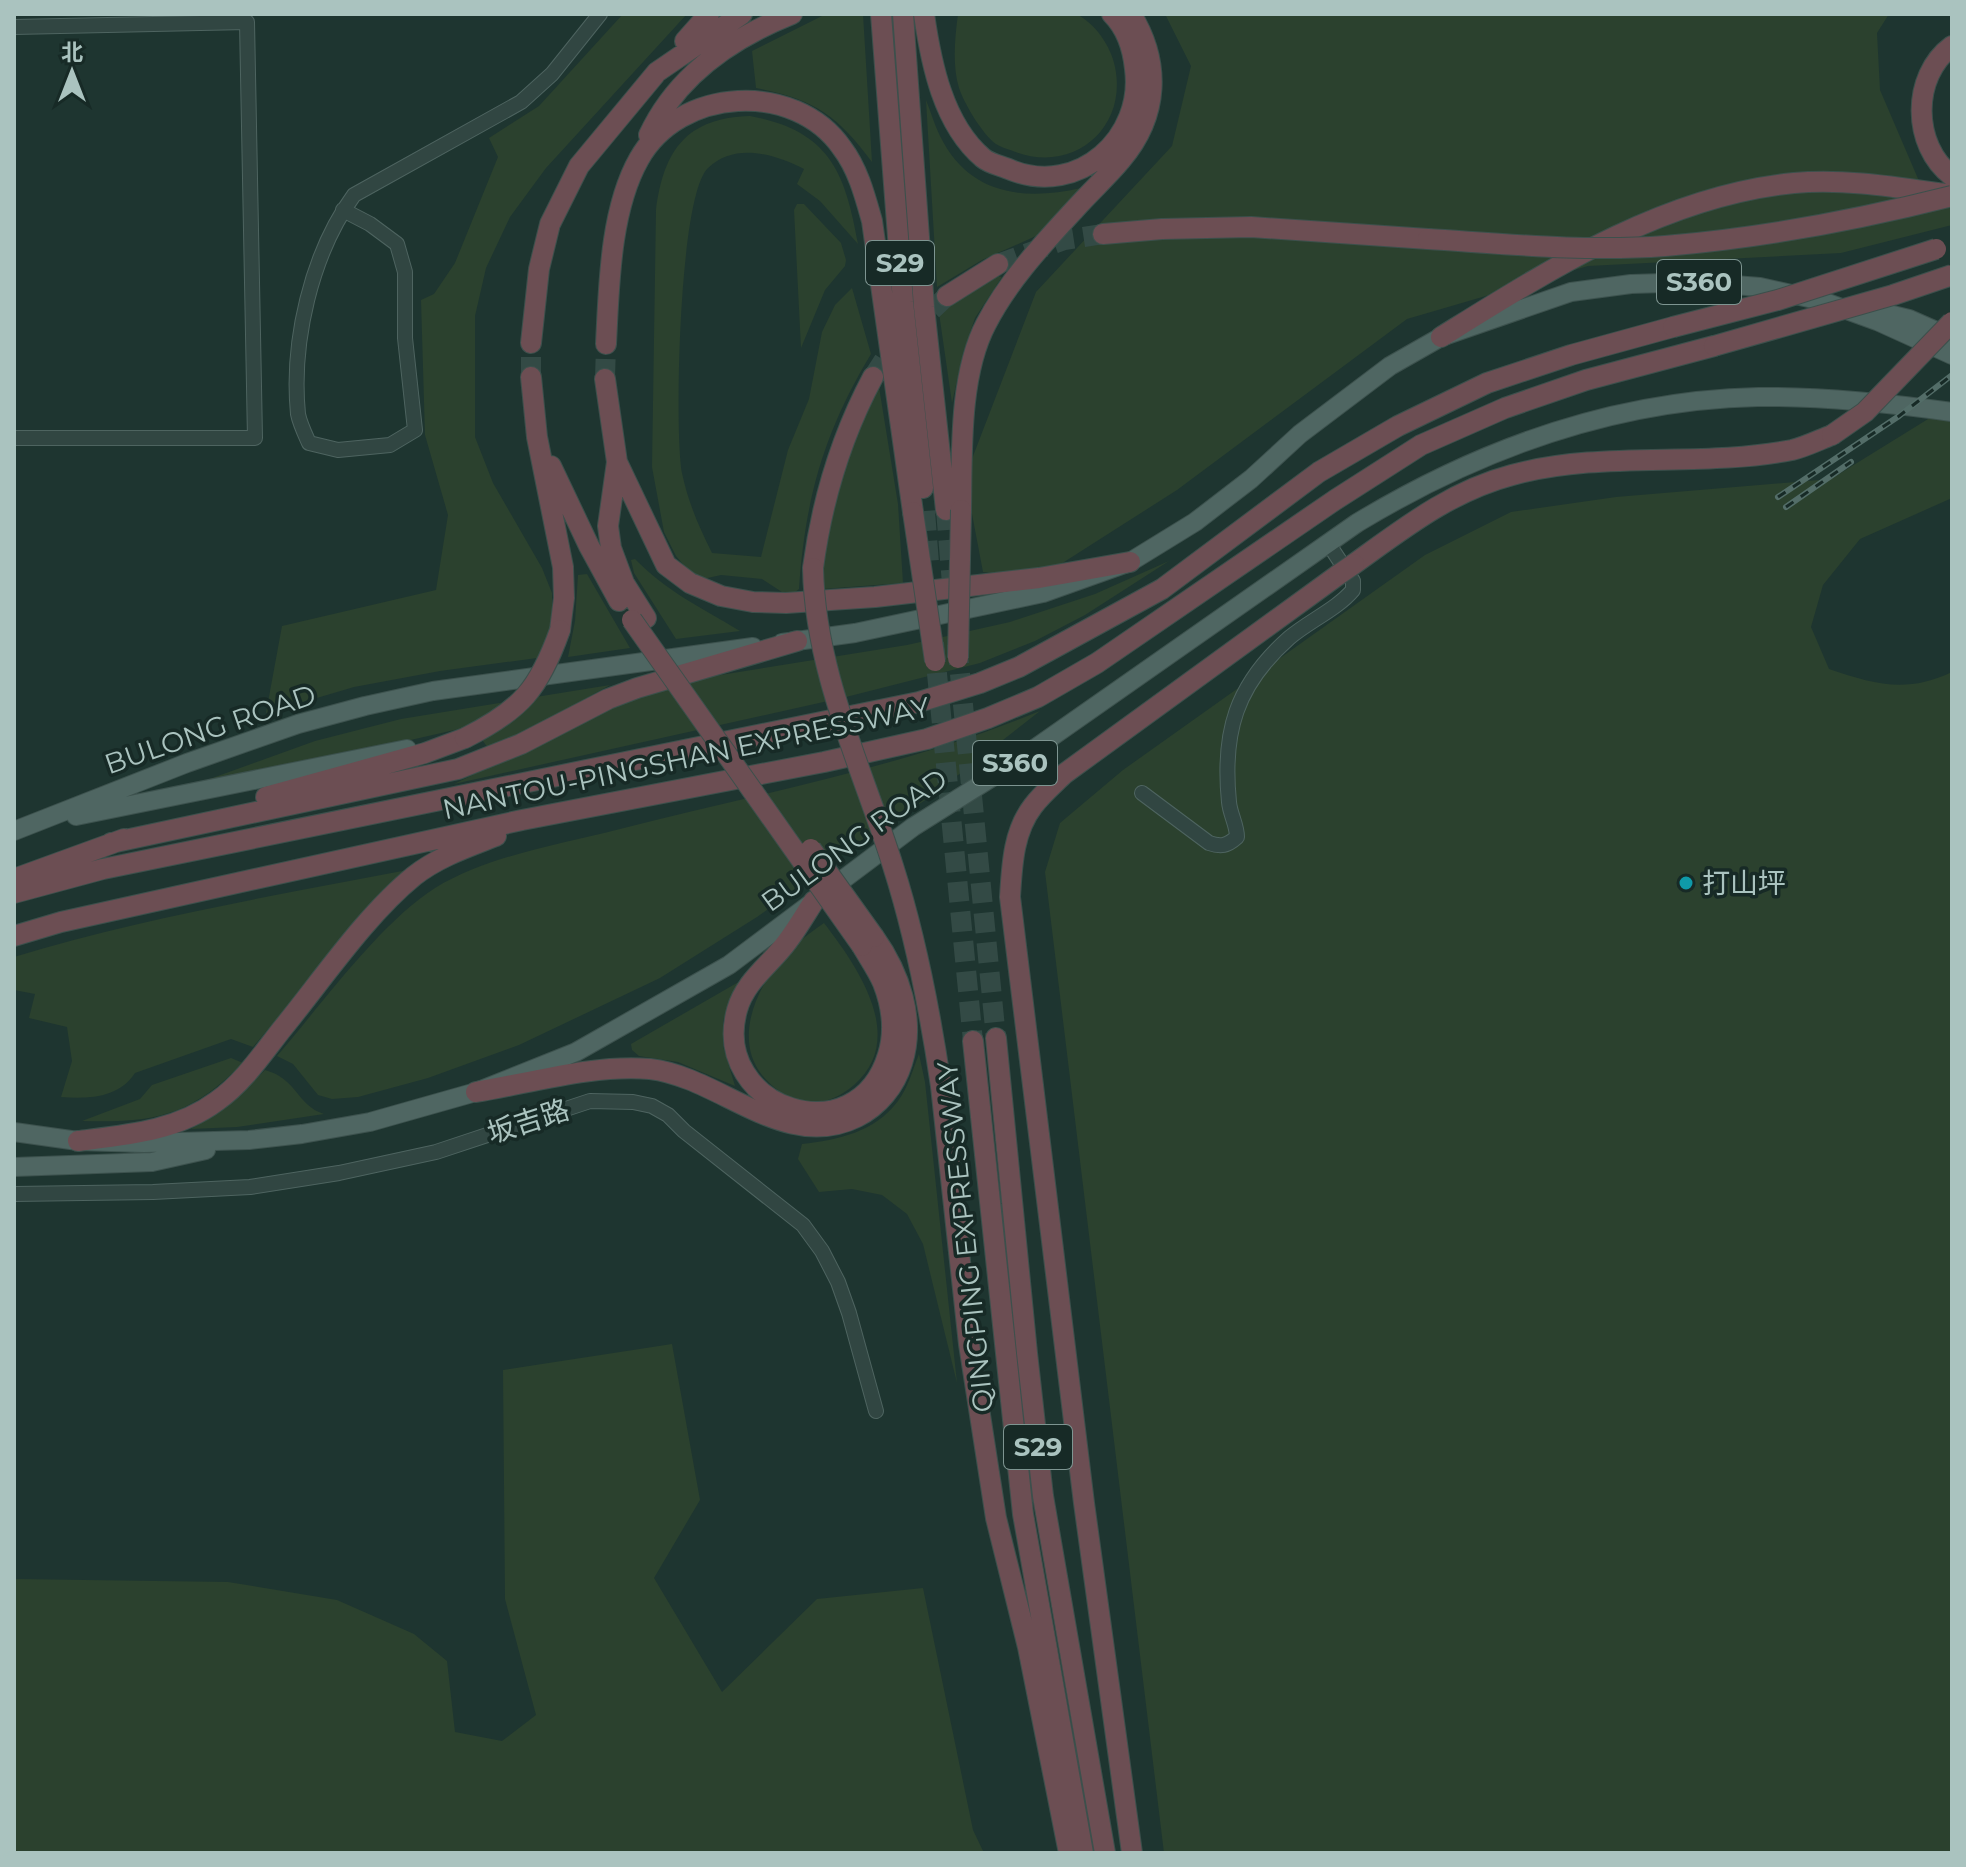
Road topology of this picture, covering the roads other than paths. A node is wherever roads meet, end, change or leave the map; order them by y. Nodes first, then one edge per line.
1 (600, 14) edge
2 (709, 14) edge
3 (742, 14) edge
4 (792, 14) edge
5 (881, 14) edge
6 (903, 14) edge
7 (924, 14) edge
8 (1112, 14) edge
9 (1131, 14) edge
10 (14, 27) edge
11 (1952, 46) edge
12 (657, 72) junction
13 (638, 161) junction
14 (1952, 176) edge
15 (1952, 195) edge
16 (343, 210) junction
17 (1103, 234) tunnel mouth
18 (1944, 245) edge
19 (998, 264) tunnel mouth
20 (1952, 275) edge
21 (947, 296) tunnel mouth
22 (1822, 301) junction
23 (1952, 322) edge
24 (1441, 337) junction
25 (1952, 338) edge
26 (531, 343) tunnel mouth
27 (606, 344) tunnel mouth
28 (1952, 355) edge
29 (531, 377) tunnel mouth
30 (873, 377) tunnel mouth
31 (605, 379) tunnel mouth
32 (1952, 412) edge
33 (537, 437) junction
34 (14, 438) edge
35 (617, 462) junction
36 (954, 510) junction
37 (919, 512) junction
38 (1328, 543) junction
39 (1130, 562) junction
40 (639, 619) junction
41 (797, 641) junction
42 (958, 658) tunnel mouth
43 (935, 661) tunnel mouth
44 (465, 738) junction
45 (1142, 793) dead end
46 (592, 807) junction
47 (15, 830) edge
48 (111, 843) junction
49 (14, 879) edge
50 (14, 893) edge
51 (814, 901) junction
52 (14, 936) edge
53 (868, 941) junction
54 (996, 1038) tunnel mouth
55 (973, 1041) tunnel mouth
56 (476, 1092) junction
57 (14, 1132) edge
58 (249, 1140) junction
59 (78, 1141) junction
60 (14, 1167) edge
61 (14, 1194) edge
62 (876, 1411) dead end
63 (1069, 1853) edge
64 (1083, 1853) edge
65 (1105, 1853) edge
66 (1132, 1853) edge

1 - 16 street
2 - 12 highway
3 - 12 highway
4 - 13 highway
5 - 37 highway, S29
6 - 36 highway, S29
7 - 8 highway
9 - 36 highway
10 - 34 street
11 - 14 highway
12 - 26 highway
13 - 27 highway
13 - 37 highway
15 - 17 highway, bridge
15 - 24 highway
16 - 16 street
18 - 50 highway, NANTOU-PINGSHAN EXPRESSWAY, bridge
19 - 21 highway
20 - 46 highway, NANTOU-PINGSHAN EXPRESSWAY, bridge
22 - 24 main road, BULONG ROAD / S360
22 - 25 main road
22 - 28 main road, BULONG ROAD / S360
23 - 66 highway, bridge
24 - 39 main road, BULONG ROAD / S360
29 - 33 highway
30 - 63 highway, bridge
31 - 35 highway
32 - 38 main road, BULONG ROAD / S360
33 - 40 highway
33 - 44 highway, bridge
35 - 39 highway
35 - 40 highway
36 - 42 highway, bridge
37 - 43 highway, bridge
38 - 45 street
38 - 51 main road, BULONG ROAD / S360
39 - 41 main road, BULONG ROAD / S360
40 - 53 highway, bridge
41 - 47 main road, BULONG ROAD / S360
41 - 48 highway
44 - 47 main road
44 - 48 highway
46 - 52 highway, NANTOU-PINGSHAN EXPRESSWAY
46 - 59 highway
48 - 49 highway
51 - 53 highway
51 - 56 main road, BULONG ROAD / S360
53 - 56 highway
54 - 65 highway, QINGPING EXPRESSWAY / S29
55 - 64 highway, QINGPING EXPRESSWAY / S29
56 - 58 main road, BULONG ROAD / S360
57 - 59 main road, BULONG ROAD / S360
58 - 59 main road, BULONG ROAD / S360
58 - 60 main road
61 - 62 street, 坂吉路

